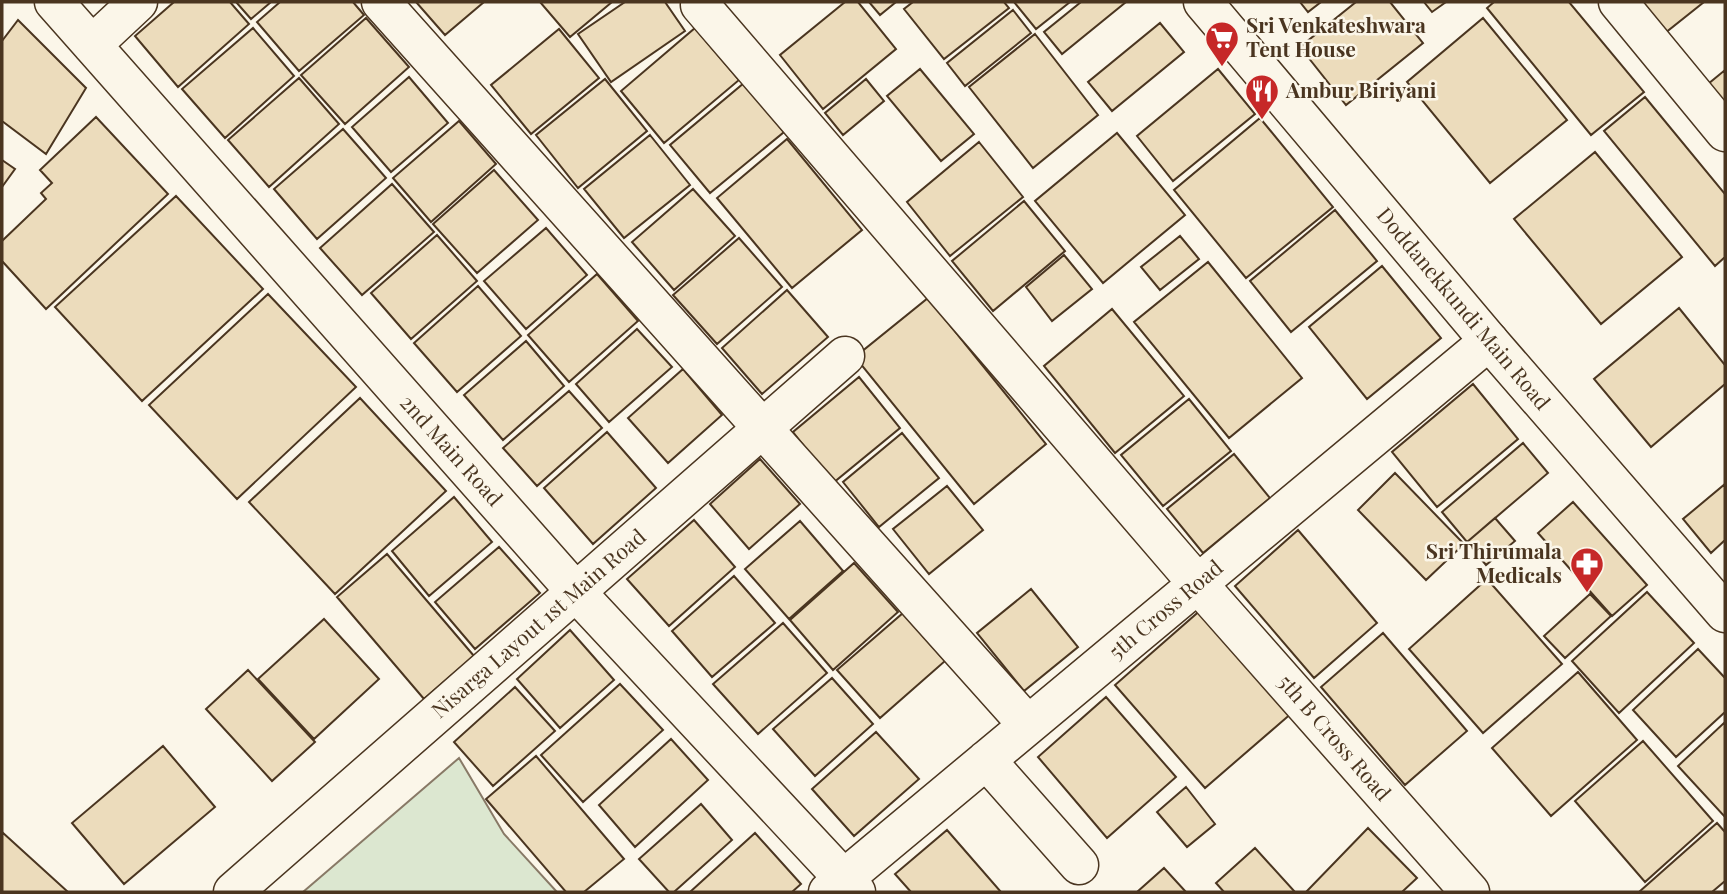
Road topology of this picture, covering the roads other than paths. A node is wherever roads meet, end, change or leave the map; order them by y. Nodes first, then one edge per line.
1 (54, 2) edge
2 (138, 2) edge
3 (381, 2) edge
4 (1203, 2) edge
5 (1618, 2) edge
6 (700, 5) dead end
7 (92, 45) junction
8 (1725, 132) edge
9 (1489, 341) junction
10 (845, 356) dead end
11 (763, 428) junction
12 (1198, 584) junction
13 (576, 592) junction
14 (1725, 613) edge
15 (1028, 725) junction
16 (986, 760) junction
17 (1079, 865) dead end
18 (842, 888) edge
19 (233, 892) edge
20 (1470, 892) edge

1 - 7 street, 2nd Main Road
2 - 7 street
3 - 11 street
4 - 9 street, Doddanekkundi Main Road
5 - 8 street
6 - 12 street, 5th B Cross Road
7 - 13 street, 2nd Main Road
9 - 12 street, 5th Cross Road
9 - 14 street, Doddanekkundi Main Road
10 - 11 street, Nisarga Layout 1st Main Road
11 - 13 street, Nisarga Layout 1st Main Road
11 - 15 street
12 - 15 street, 5th Cross Road
12 - 20 street, 5th B Cross Road
13 - 18 street, 2nd Main Road
13 - 19 street, Nisarga Layout 1st Main Road
15 - 16 street, 5th Cross Road
16 - 17 street
16 - 18 street, 5th Cross Road

